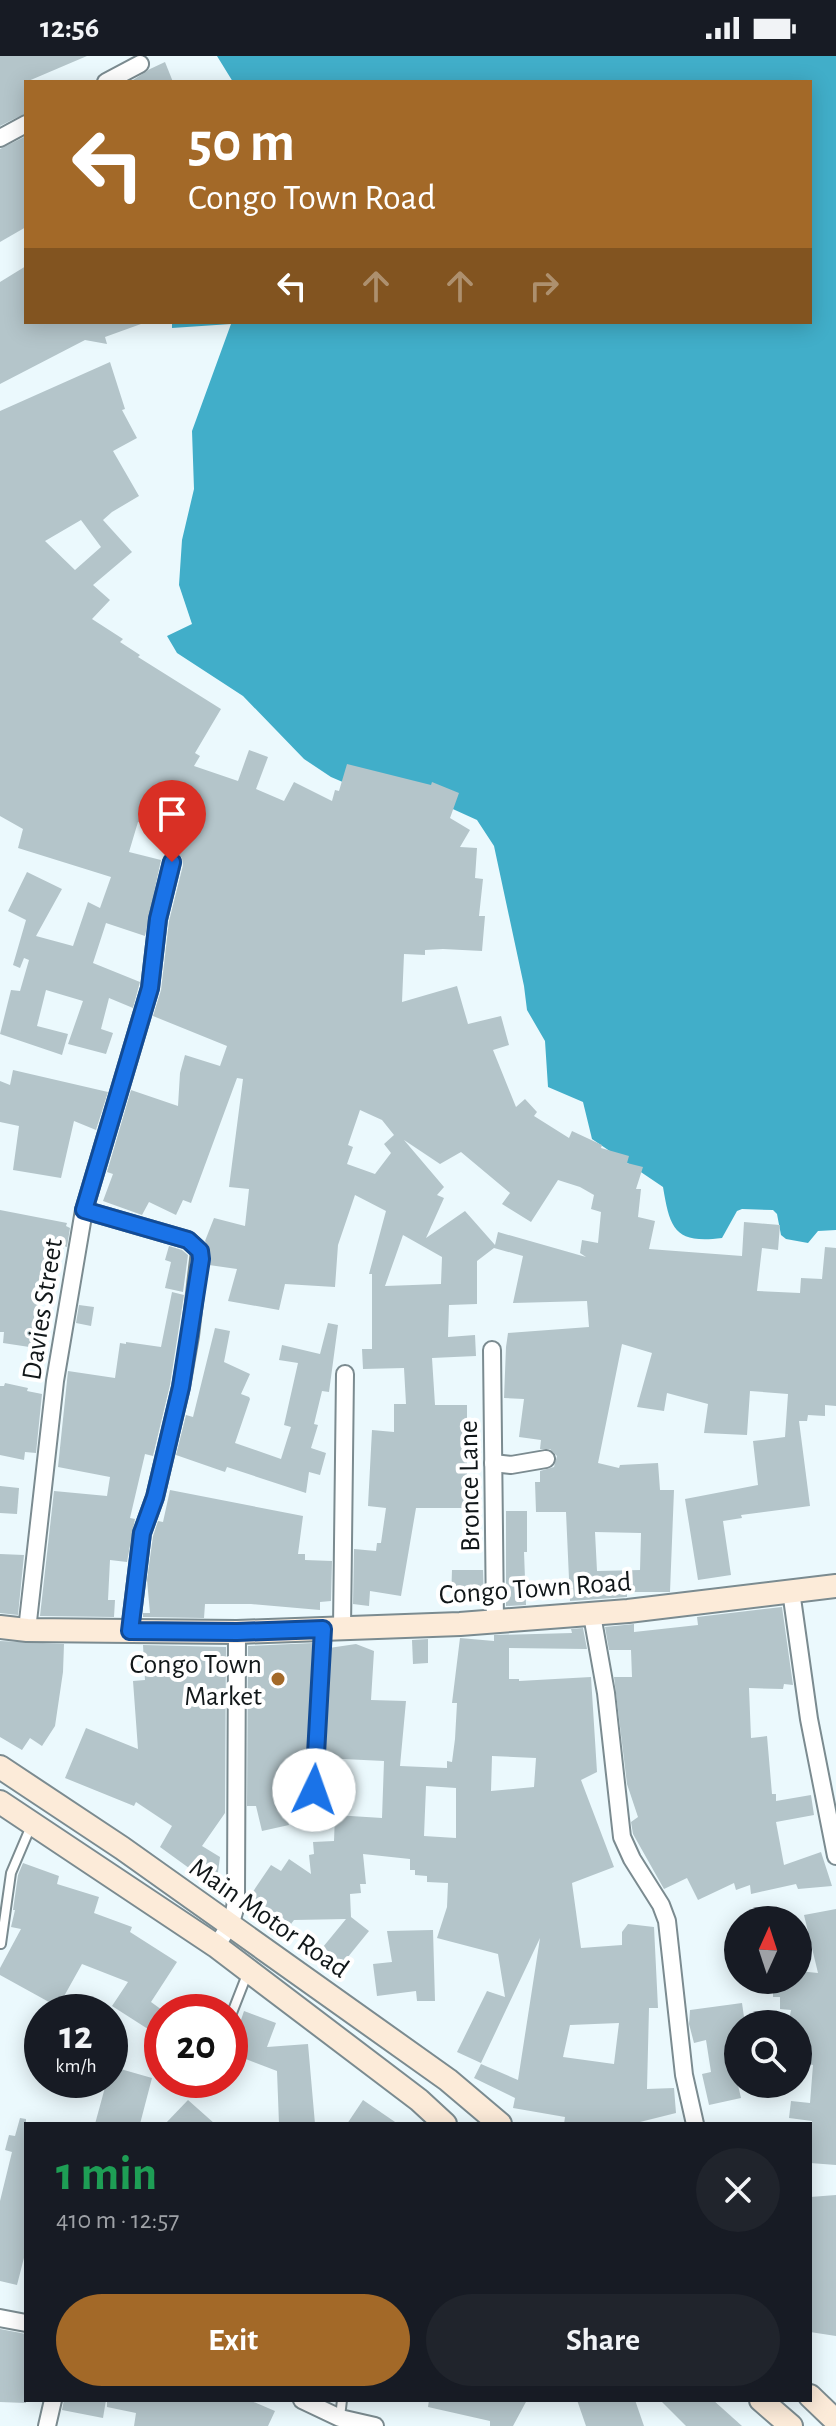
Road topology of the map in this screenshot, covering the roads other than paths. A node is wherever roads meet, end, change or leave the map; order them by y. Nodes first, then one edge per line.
1 (140, 64) dead end
2 (110, 80) edge
3 (24, 125) edge
4 (0, 138) edge
5 (172, 862) dead end
6 (84, 1210) junction
7 (492, 1350) dead end
8 (345, 1374) dead end
9 (546, 1459) dead end
10 (493, 1463) junction
11 (836, 1586) edge
12 (791, 1591) junction
13 (592, 1615) junction
14 (495, 1622) junction
15 (0, 1627) edge
16 (332, 1628) junction
17 (27, 1630) junction
18 (130, 1631) junction
19 (237, 1632) junction
20 (0, 1767) edge
21 (314, 1790) dead end
22 (0, 1802) edge
23 (33, 1822) junction
24 (836, 1856) edge
25 (230, 1926) junction
26 (1, 1944) edge
27 (216, 1946) junction
28 (248, 1971) junction
29 (239, 1994) edge
30 (443, 2122) edge
31 (498, 2122) edge
32 (695, 2122) edge
33 (0, 2318) edge
34 (24, 2323) edge
35 (812, 2398) edge
36 (53, 2402) edge
37 (306, 2402) edge
38 (342, 2402) edge
39 (763, 2402) edge
40 (340, 2418) junction
41 (836, 2421) edge
42 (47, 2426) edge
43 (375, 2426) edge
44 (791, 2426) edge

1 - 2 street
3 - 4 street
5 - 6 street, Davies Street
6 - 17 street, Davies Street
6 - 18 street
7 - 10 street, Bronce Lane
8 - 16 street
9 - 10 street
10 - 14 street, Bronce Lane
11 - 12 main road, Congo Town Road
12 - 13 main road, Congo Town Road
12 - 24 street
13 - 14 main road, Congo Town Road
13 - 32 street
14 - 16 main road, Congo Town Road
15 - 17 main road, Congo Town Road
16 - 19 main road, Congo Town Road
16 - 21 lane
17 - 18 main road, Congo Town Road
18 - 19 main road, Congo Town Road
19 - 25 street
20 - 25 main road, Main Motor Road
22 - 23 main road, Main Motor Road
23 - 26 lane
23 - 27 main road, Main Motor Road
25 - 27 street
25 - 31 main road, Main Motor Road
27 - 28 main road, Main Motor Road
28 - 29 lane
28 - 30 main road, Main Motor Road
33 - 34 street
35 - 41 main road
36 - 42 street
37 - 40 street
38 - 40 lane
39 - 44 main road
40 - 43 street

